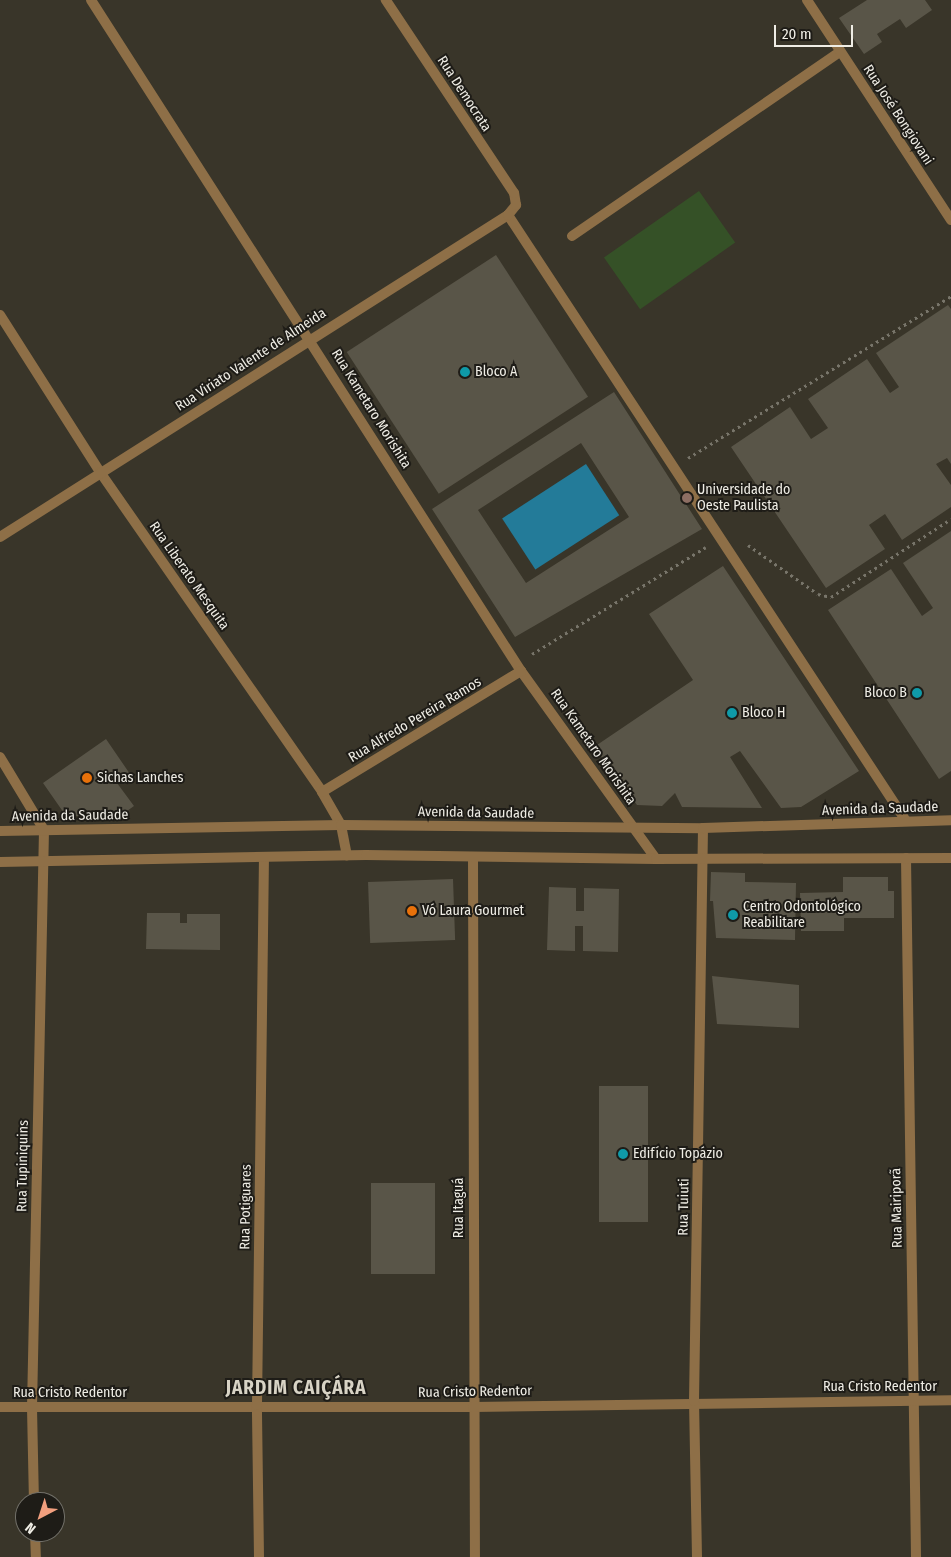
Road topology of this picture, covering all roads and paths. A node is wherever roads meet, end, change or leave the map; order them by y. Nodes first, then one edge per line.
1 (91, 0) edge
2 (386, 0) edge
3 (807, 0) edge
4 (840, 52) junction
5 (516, 205) joint
6 (508, 214) junction
7 (951, 220) edge
8 (572, 236) dead end
9 (951, 296) edge
10 (0, 315) edge
11 (310, 338) junction
12 (674, 466) junction
13 (100, 472) junction
14 (951, 520) edge
15 (0, 537) edge
16 (722, 537) junction
17 (519, 667) junction
18 (0, 758) edge
19 (322, 792) junction
20 (951, 820) edge
21 (906, 821) junction
22 (341, 825) junction
23 (634, 828) junction
24 (703, 828) junction
25 (44, 830) junction
26 (0, 831) edge
27 (347, 855) junction
28 (264, 857) junction
29 (473, 858) junction
30 (704, 858) junction
31 (906, 858) junction
32 (951, 858) edge
33 (656, 859) junction
34 (0, 862) edge
35 (44, 862) junction
36 (914, 1400) junction
37 (951, 1400) edge
38 (694, 1401) junction
39 (257, 1405) junction
40 (473, 1407) junction
41 (0, 1408) edge
42 (32, 1408) junction
43 (34, 1492) edge
44 (35, 1542) edge
45 (36, 1557) edge
46 (259, 1557) edge
47 (475, 1557) edge
48 (697, 1557) edge
49 (916, 1557) edge

1 - 11 street, Rua Kametaro Morishita
2 - 5 street, Rua Democrata
3 - 4 street, Rua José Bongiovani
4 - 7 street, Rua José Bongiovani
4 - 8 street
5 - 6 street, Rua Viriato Valente de Almeida
6 - 11 street, Rua Viriato Valente de Almeida
6 - 12 street
9 - 12 path
10 - 13 street, Rua Liberato Mesquita
11 - 13 street, Rua Viriato Valente de Almeida
11 - 17 street, Rua Kametaro Morishita
12 - 16 street
13 - 15 street, Rua Viriato Valente de Almeida
13 - 19 street, Rua Liberato Mesquita
14 - 16 path
16 - 17 path
16 - 21 street
17 - 19 street, Rua Alfredo Pereira Ramos
17 - 23 street, Rua Kametaro Morishita
18 - 25 street
19 - 22 street, Rua Liberato Mesquita
20 - 21 street, Avenida da Saudade
21 - 24 street, Avenida da Saudade
22 - 23 street, Avenida da Saudade
22 - 25 street, Avenida da Saudade
22 - 27 street, Rua Liberato Mesquita
23 - 24 street, Avenida da Saudade
23 - 33 street, Rua Kametaro Morishita
24 - 30 street, Rua Tuiuti
25 - 26 street, Avenida da Saudade
25 - 35 street, Rua Tupiniquins
27 - 28 street
27 - 29 street
28 - 35 street
28 - 39 street, Rua Potiguares
29 - 33 street
29 - 40 street, Rua Itaguá
30 - 31 street
30 - 33 street
30 - 38 street, Rua Tuiuti
31 - 32 street
31 - 36 street, Rua Mairiporã
34 - 35 street
35 - 42 street, Rua Tupiniquins
36 - 37 street, Rua Cristo Redentor
36 - 38 street, Rua Cristo Redentor
36 - 49 street, Rua Mairiporã
38 - 40 street, Rua Cristo Redentor
38 - 48 street, Rua Tuiuti
39 - 40 street, Rua Cristo Redentor
39 - 42 street, Rua Cristo Redentor
39 - 46 street, Rua Potiguares
40 - 47 street, Rua Itaguá
41 - 42 street, Rua Cristo Redentor
42 - 43 street, Rua Tupiniquins
44 - 45 street

